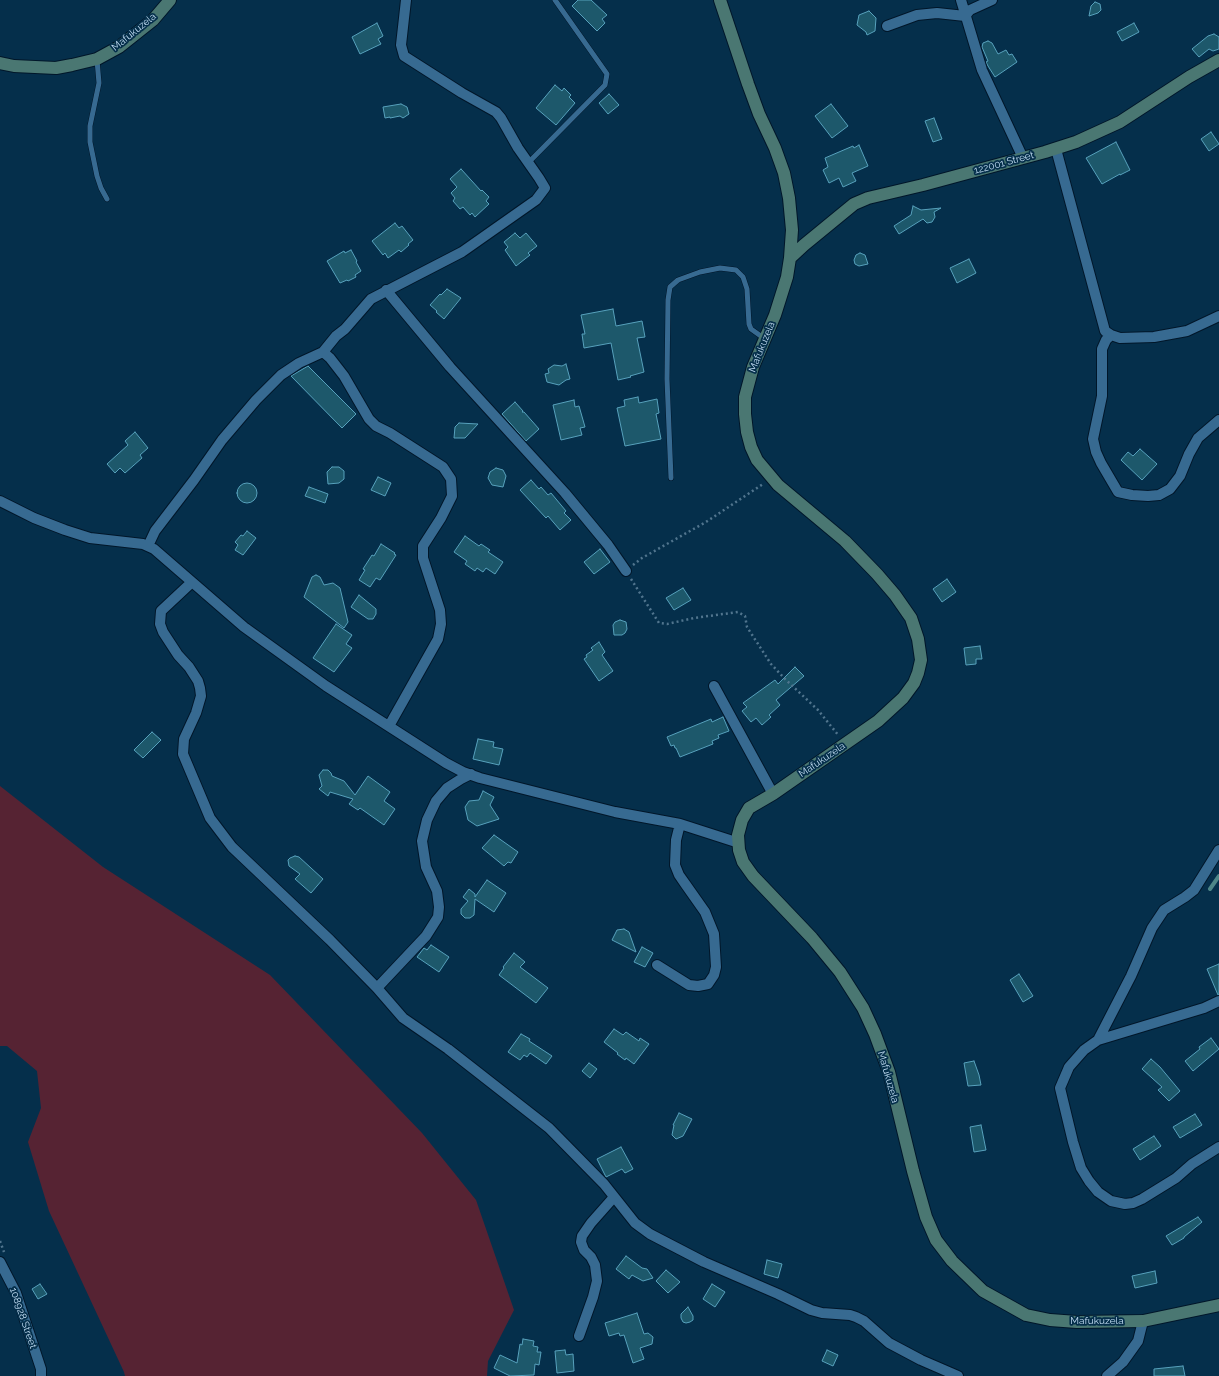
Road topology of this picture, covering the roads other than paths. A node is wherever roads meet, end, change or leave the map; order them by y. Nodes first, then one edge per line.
1 (170, 0) edge
2 (406, 0) edge
3 (555, 0) edge
4 (720, 0) edge
5 (961, 0) edge
6 (992, 0) edge
7 (965, 16) junction
8 (888, 26) dead end
9 (97, 59) junction
10 (1219, 60) edge
11 (0, 63) edge
12 (1056, 149) junction
13 (1023, 158) junction
14 (528, 164) junction
15 (107, 199) dead end
16 (790, 258) junction
17 (386, 290) junction
18 (1219, 316) edge
19 (1111, 335) junction
20 (765, 339) junction
21 (322, 352) junction
22 (1219, 420) edge
23 (671, 478) dead end
24 (0, 501) edge
25 (148, 546) junction
26 (626, 571) road end
27 (192, 582) junction
28 (714, 686) dead end
29 (389, 726) junction
30 (471, 774) junction
31 (773, 794) junction
32 (680, 824) junction
33 (739, 843) junction
34 (1219, 850) edge
35 (657, 965) dead end
36 (377, 988) junction
37 (1219, 1001) edge
38 (1098, 1040) junction
39 (1219, 1147) edge
40 (614, 1197) junction
41 (0, 1262) edge
42 (1218, 1304) edge
43 (1143, 1321) junction
44 (579, 1336) dead end
45 (41, 1376) edge
46 (958, 1376) edge
47 (1107, 1376) edge

1 - 9 main road, Mafukuzela
2 - 14 street
3 - 14 lane
4 - 16 main road, Mafukuzela
5 - 7 street
6 - 7 street
7 - 8 street
7 - 13 street
9 - 11 main road, Mafukuzela
9 - 15 lane
10 - 12 main road, 122001 Street
12 - 13 main road, 122001 Street
12 - 19 street
13 - 16 main road, 122001 Street
14 - 17 street
16 - 20 main road, Mafukuzela
17 - 21 street
17 - 26 street
18 - 19 street
19 - 22 street
20 - 23 lane
20 - 31 main road, Mafukuzela
21 - 25 street
21 - 29 street
24 - 25 street
25 - 27 street
27 - 29 street
27 - 36 street
28 - 31 street
29 - 30 street
30 - 32 street
30 - 36 street
31 - 33 main road, Mafukuzela
32 - 33 street
32 - 35 street
33 - 43 main road, Mafukuzela
34 - 38 street
36 - 40 street
37 - 38 street
38 - 39 street
40 - 44 street
40 - 46 street
41 - 45 street, 108928 Street
42 - 43 main road, Mafukuzela
43 - 47 street

